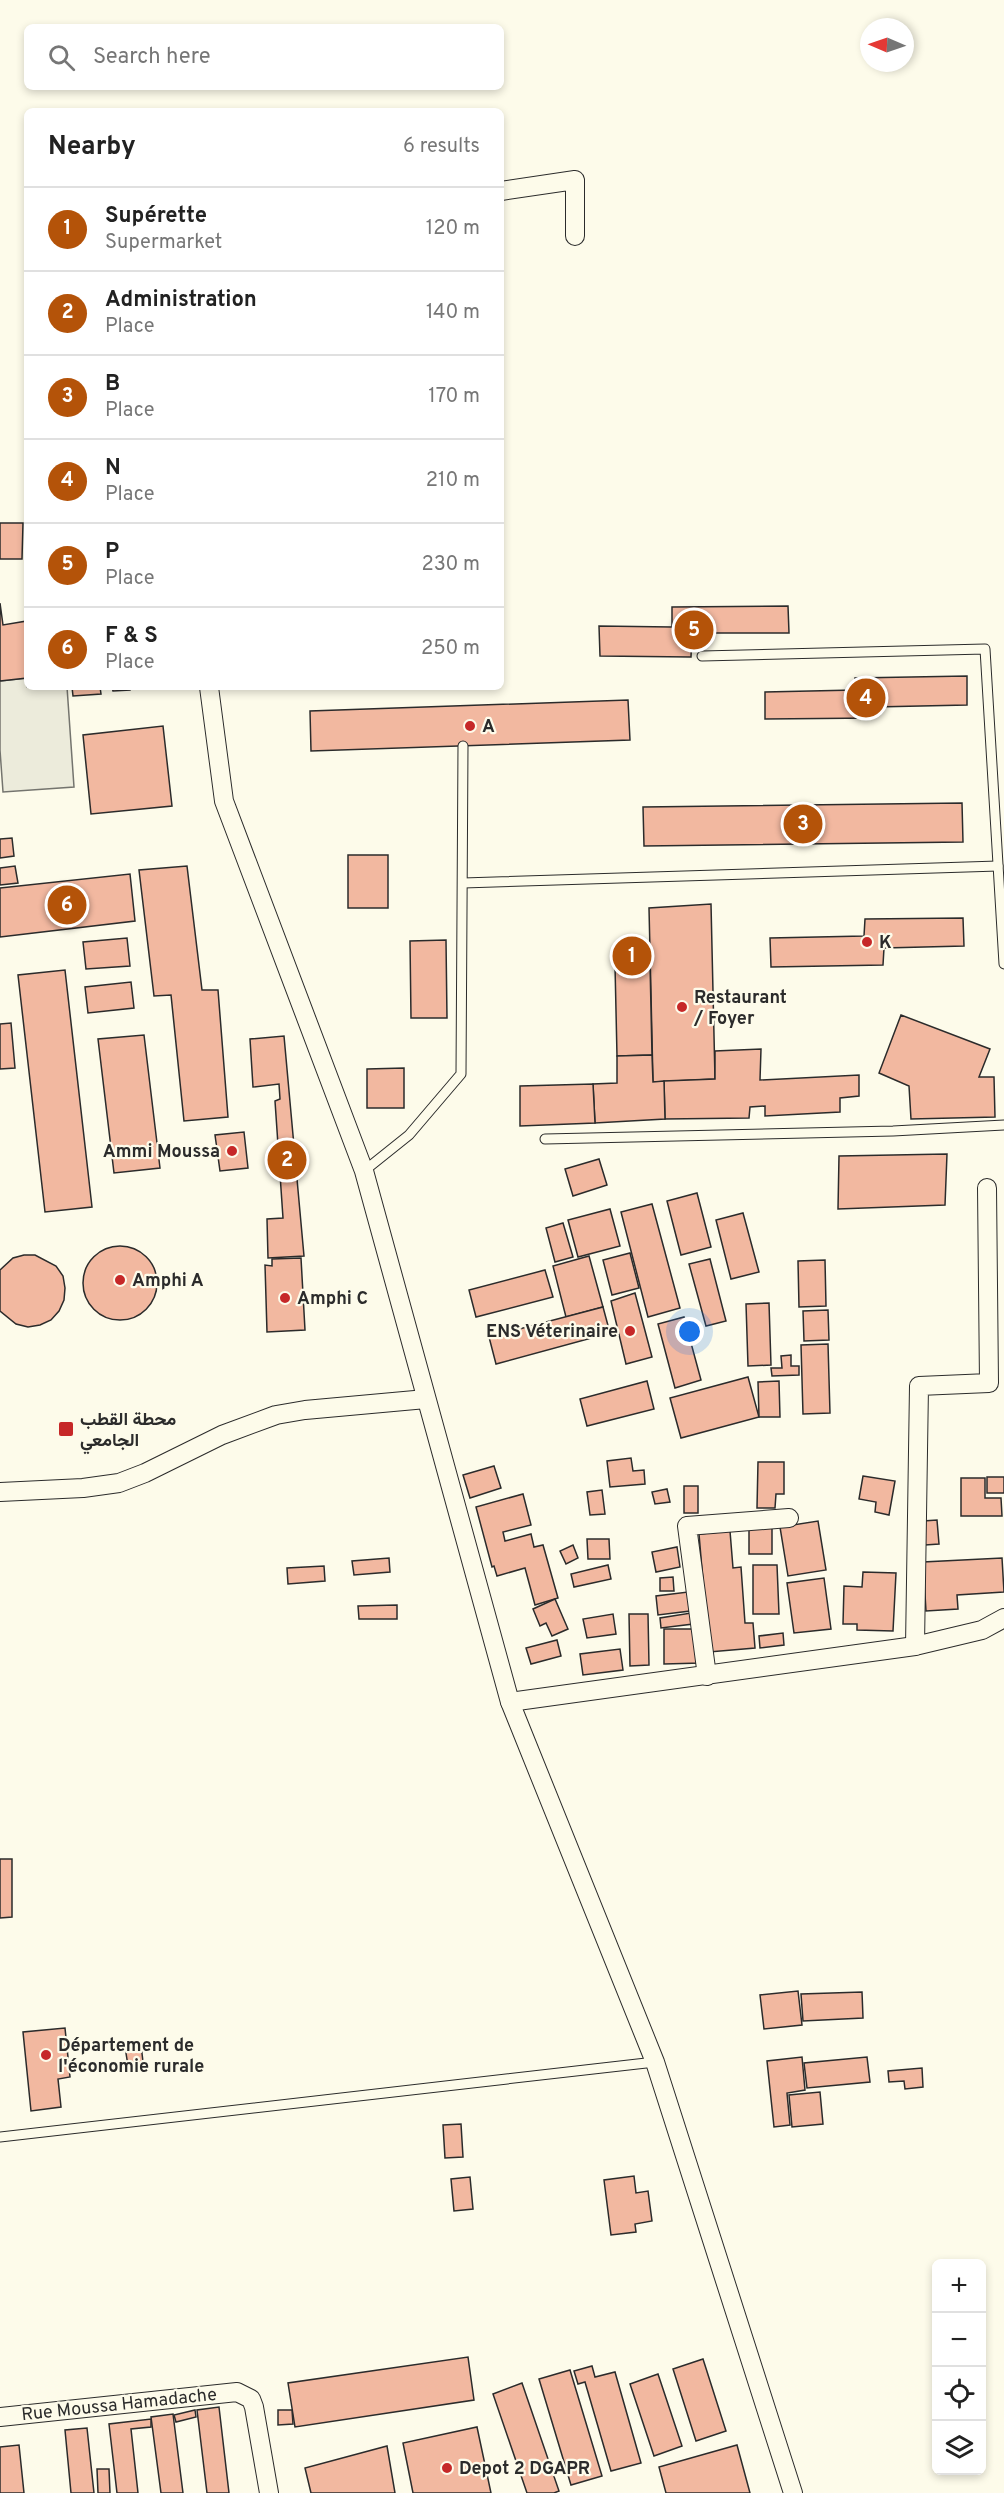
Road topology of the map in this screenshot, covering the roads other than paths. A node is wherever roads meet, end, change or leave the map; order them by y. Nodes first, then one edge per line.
1 (504, 191) edge
2 (575, 236) dead end
3 (702, 656) dead end
4 (209, 690) edge
5 (463, 746) dead end
6 (1000, 861) edge
7 (463, 883) junction
8 (1004, 964) edge
9 (1004, 1125) edge
10 (545, 1139) dead end
11 (364, 1171) junction
12 (987, 1188) dead end
13 (426, 1399) junction
14 (0, 1492) edge
15 (789, 1518) dead end
16 (1004, 1618) edge
17 (915, 1646) junction
18 (707, 1676) junction
19 (510, 1702) junction
20 (655, 2062) junction
21 (0, 2137) edge
22 (0, 2416) edge
23 (269, 2493) edge
24 (793, 2493) edge

1 - 2 street
3 - 6 lane
4 - 11 street
5 - 7 lane
6 - 7 lane
6 - 8 lane
7 - 11 lane
9 - 10 lane
11 - 13 street
12 - 17 street
13 - 14 street
13 - 19 street
15 - 18 street
16 - 17 street
17 - 18 street
18 - 19 street
19 - 20 street
20 - 21 lane
20 - 24 street
22 - 23 street, Rue Moussa Hamadache

